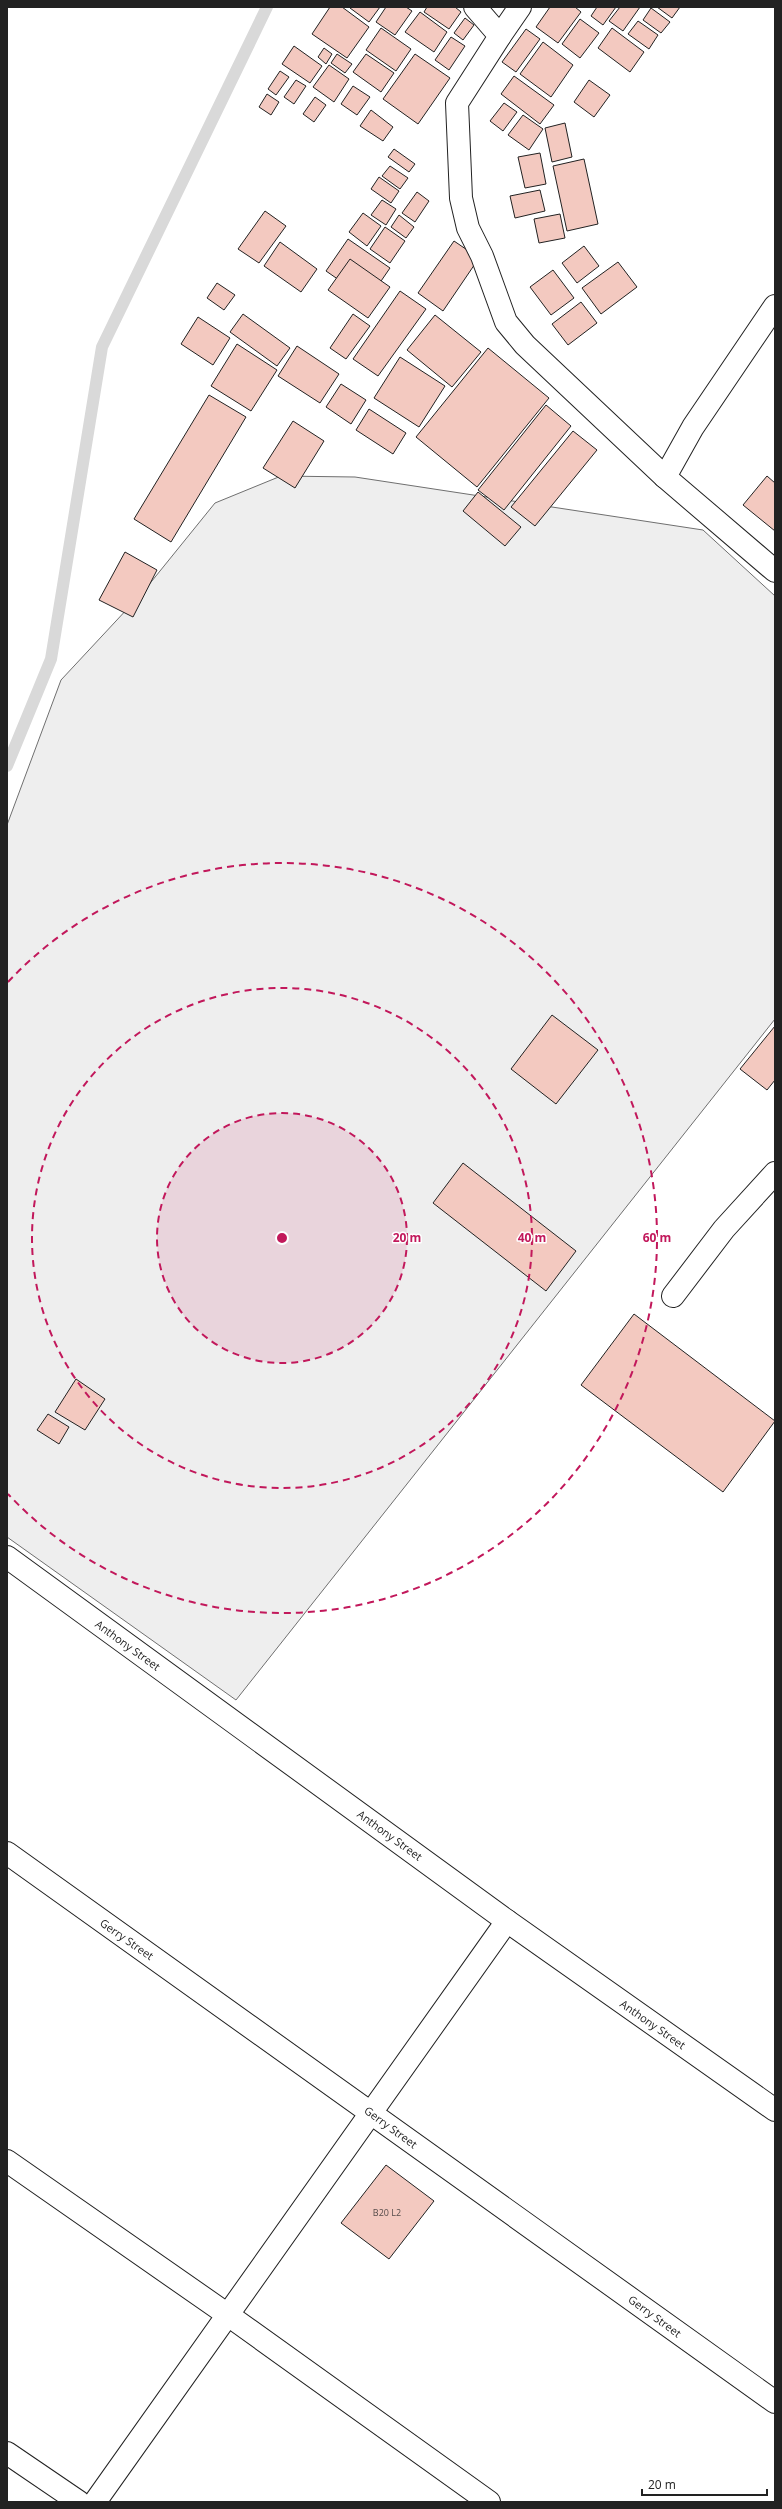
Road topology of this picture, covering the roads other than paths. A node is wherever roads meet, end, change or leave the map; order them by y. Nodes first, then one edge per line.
1 (475, 7) edge
2 (520, 7) edge
3 (500, 36) junction
4 (775, 306) edge
5 (665, 477) junction
6 (775, 571) edge
7 (775, 1173) edge
8 (674, 1296) dead end
9 (7, 1557) edge
10 (7, 1853) edge
11 (507, 1920) junction
12 (775, 2110) edge
13 (371, 2113) junction
14 (7, 2161) edge
15 (228, 2315) junction
16 (775, 2402) edge
17 (7, 2453) edge
18 (79, 2502) edge
19 (96, 2502) edge
20 (489, 2502) edge

1 - 3 street
2 - 3 street
3 - 5 street
4 - 5 street
5 - 6 street
7 - 8 street
9 - 11 street, Anthony Street
10 - 13 street, Gerry Street
11 - 12 street, Anthony Street
11 - 13 street
13 - 15 street
13 - 16 street, Gerry Street
14 - 15 street
15 - 19 street
15 - 20 street
17 - 18 street

